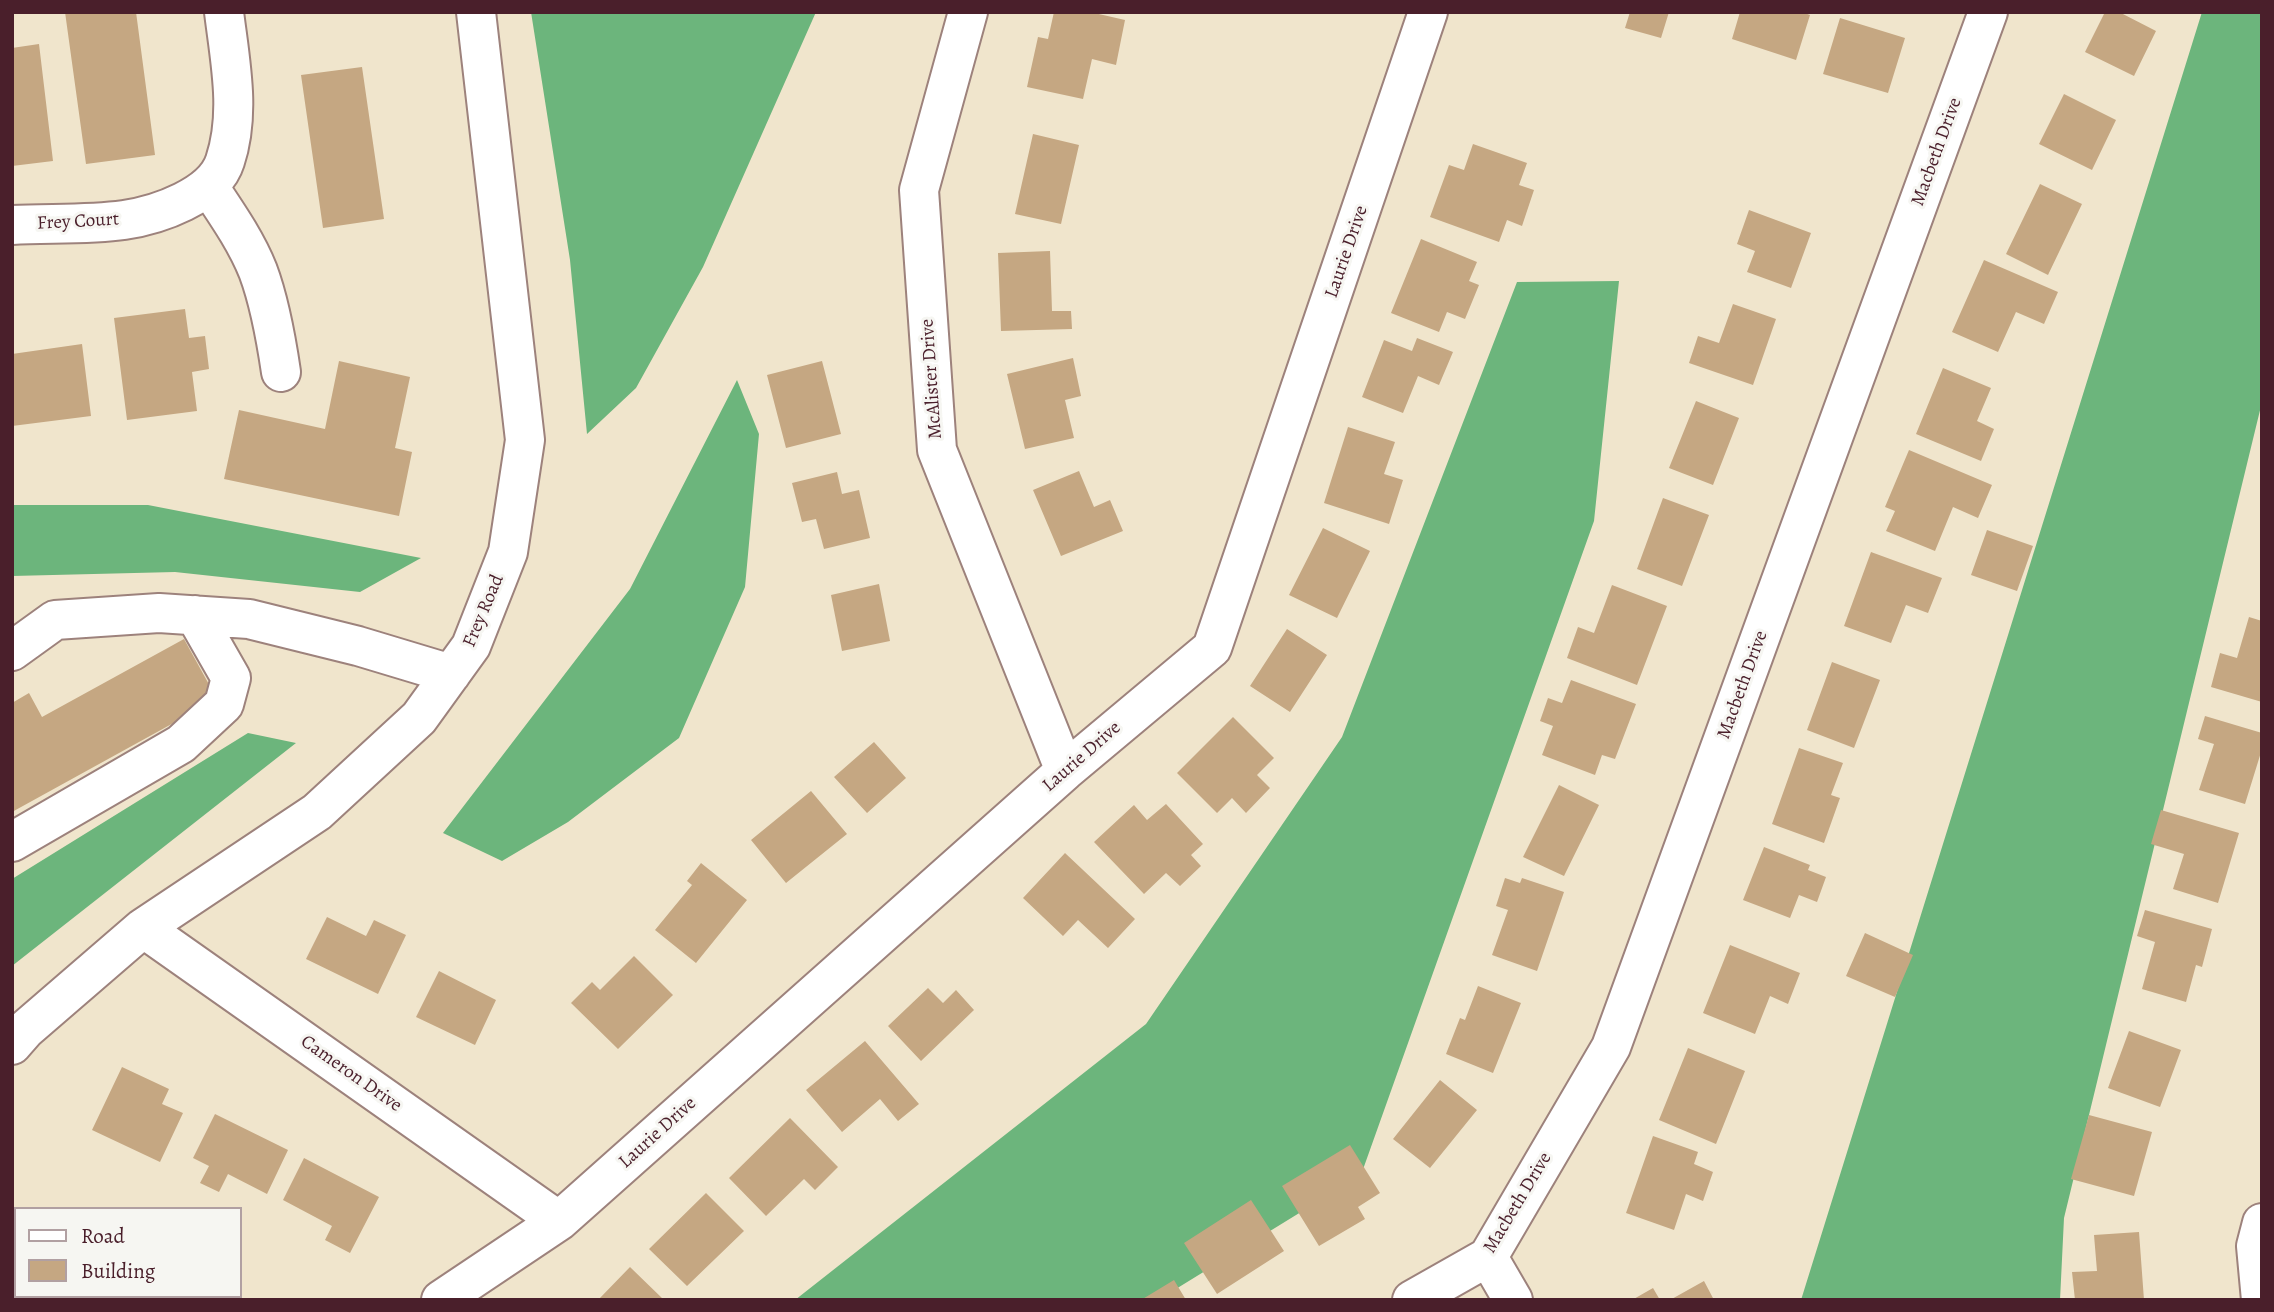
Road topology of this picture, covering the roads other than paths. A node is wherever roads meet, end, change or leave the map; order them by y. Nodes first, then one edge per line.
1 (224, 12) edge
2 (476, 12) edge
3 (968, 12) edge
4 (1428, 12) edge
5 (1988, 12) edge
6 (209, 187) junction
7 (12, 225) edge
8 (281, 372) dead end
9 (195, 615) junction
10 (12, 651) edge
11 (450, 674) junction
12 (1065, 771) junction
13 (12, 842) edge
14 (142, 928) junction
15 (12, 1045) edge
16 (559, 1221) junction
17 (2262, 1223) edge
18 (1488, 1257) junction
19 (441, 1300) edge
20 (1412, 1300) edge
21 (1514, 1300) edge
22 (2261, 1300) edge

1 - 6 street
2 - 11 street, Frey Road
3 - 12 street, McAlister Drive
4 - 12 street, Laurie Drive
5 - 18 street, Macbeth Drive
6 - 7 street, Frey Court
6 - 8 street
9 - 10 street
9 - 11 street
9 - 13 street
11 - 14 street, Frey Road
12 - 16 street, Laurie Drive
14 - 15 street, Frey Road
14 - 16 street, Cameron Drive
16 - 19 street, Laurie Drive
17 - 22 street
18 - 20 street, Macbeth Drive
18 - 21 street

